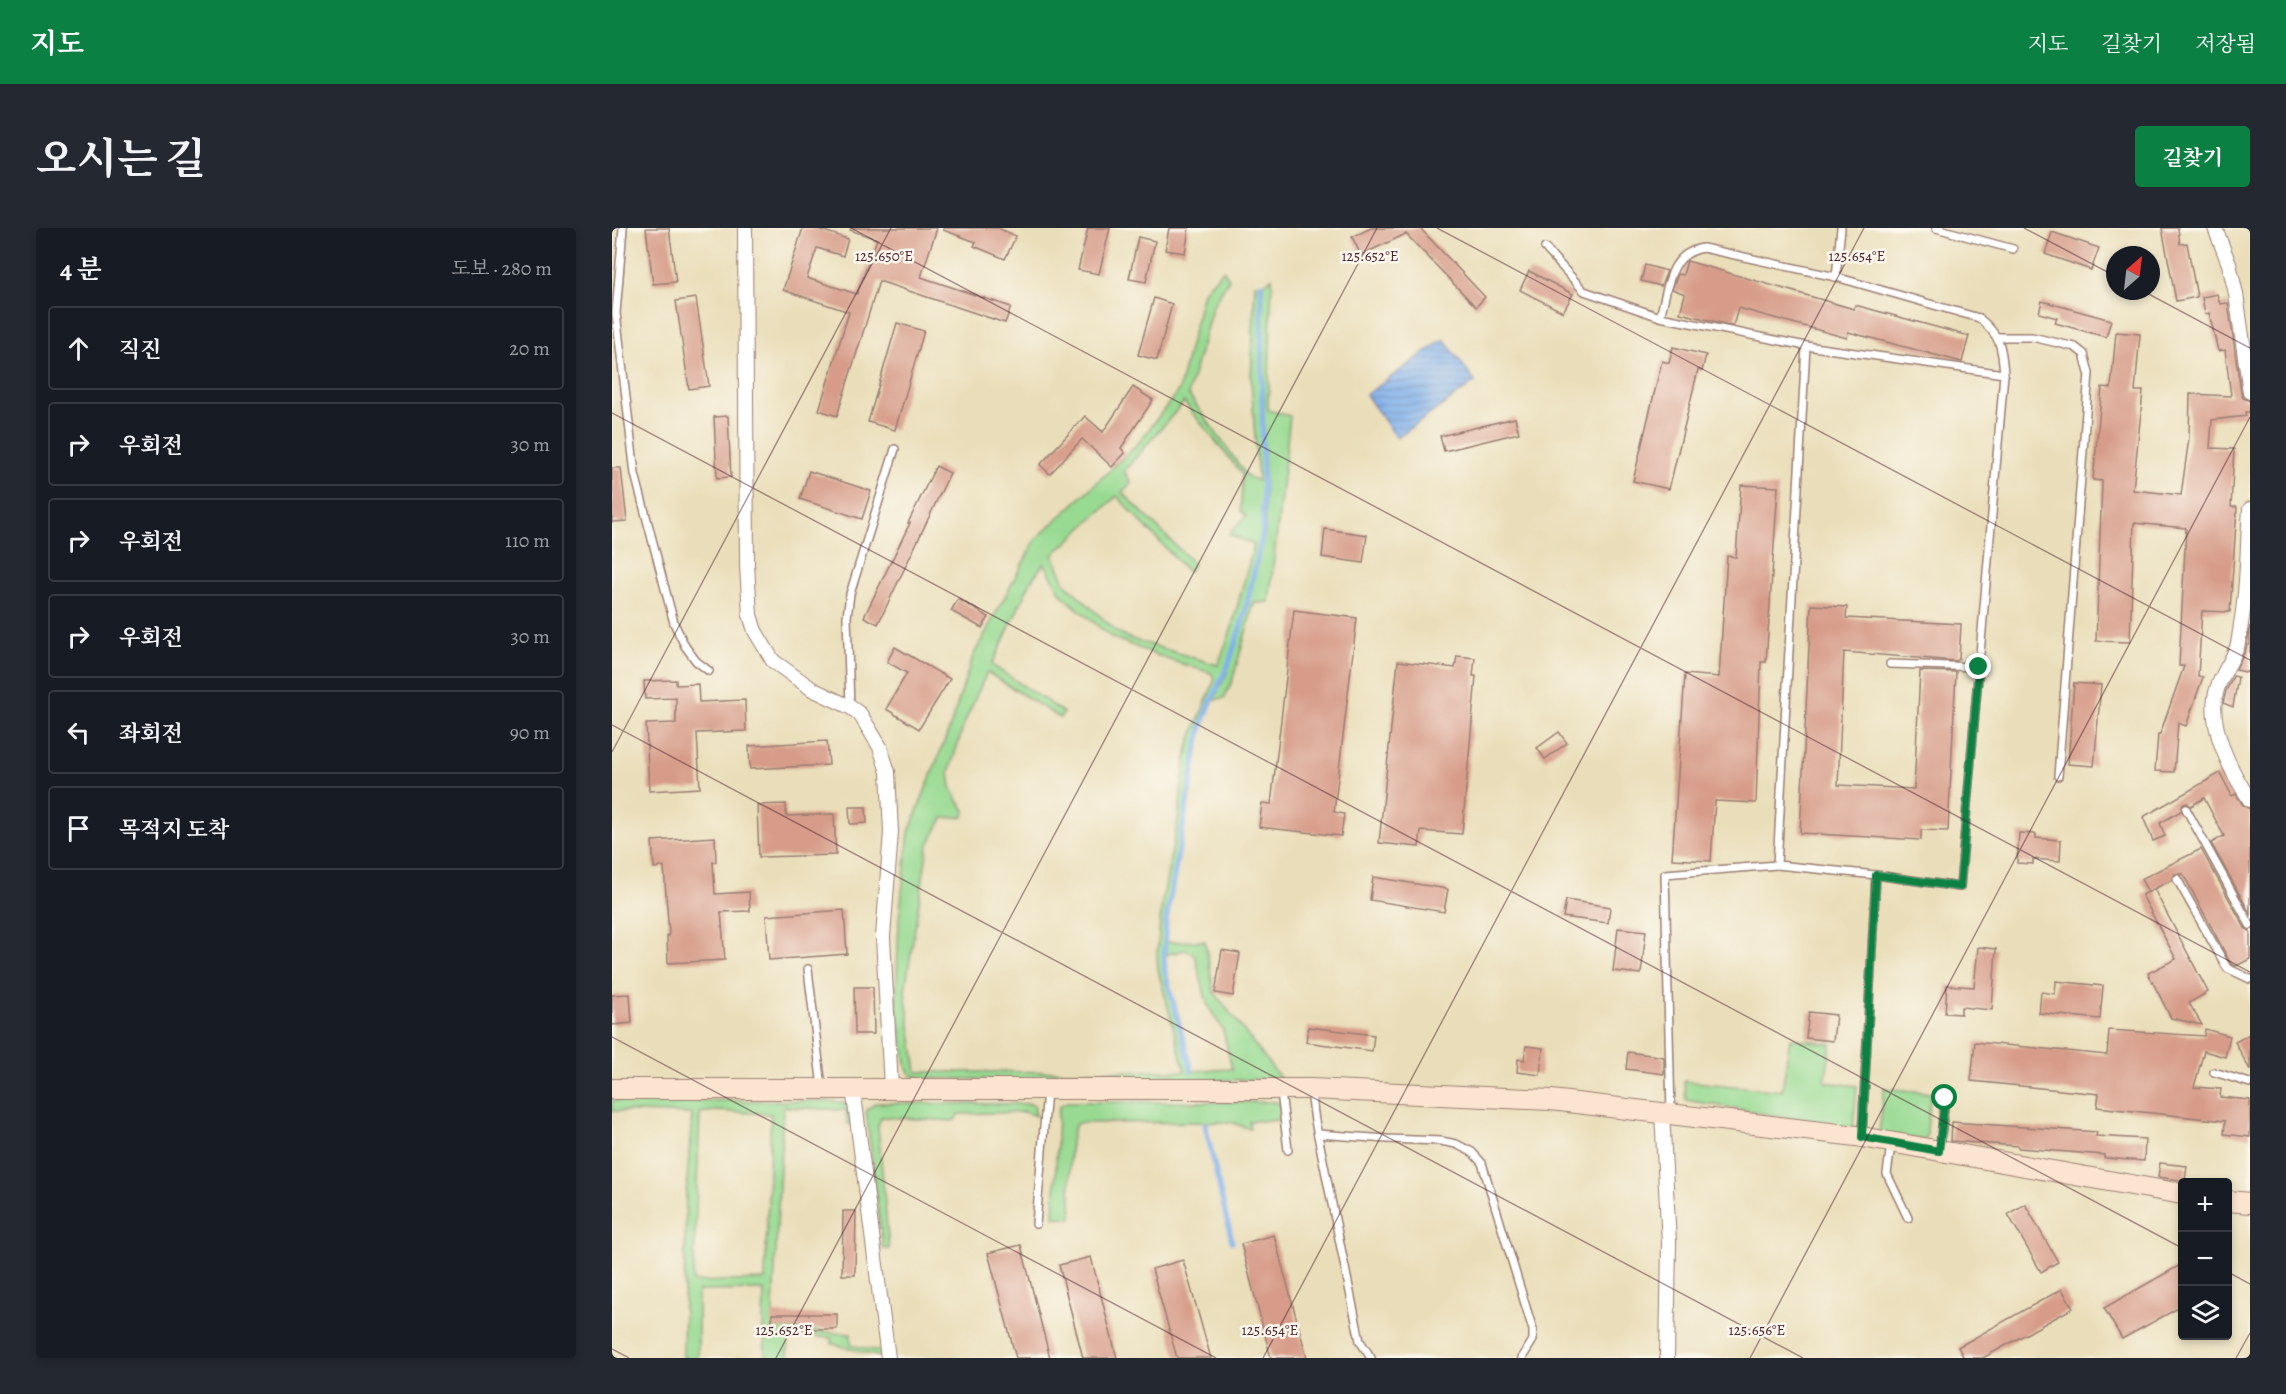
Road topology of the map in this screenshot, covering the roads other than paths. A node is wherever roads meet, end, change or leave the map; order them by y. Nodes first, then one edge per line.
1 (623, 228) edge
2 (745, 228) edge
3 (1841, 228) edge
4 (1936, 228) edge
5 (2215, 228) edge
6 (1545, 248) dead end
7 (2013, 249) dead end
8 (1836, 277) junction
9 (1660, 317) junction
10 (1998, 338) junction
11 (1806, 346) junction
12 (2004, 374) junction
13 (2250, 392) edge
14 (896, 449) dead end
15 (2250, 509) edge
16 (1890, 664) dead end
17 (1979, 667) junction
18 (709, 672) dead end
19 (850, 707) junction
20 (2058, 776) dead end
21 (2250, 801) edge
22 (2186, 809) dead end
23 (1777, 865) junction
24 (1876, 875) junction
25 (2177, 879) dead end
26 (2250, 925) edge
27 (808, 969) dead end
28 (2250, 979) edge
29 (2214, 1072) dead end
30 (2250, 1083) edge
31 (822, 1088) junction
32 (853, 1088) junction
33 (891, 1088) junction
34 (612, 1089) edge
35 (1281, 1089) junction
36 (1311, 1089) junction
37 (1047, 1090) junction
38 (1945, 1098) dead end
39 (1666, 1113) junction
40 (1318, 1134) junction
41 (1862, 1137) junction
42 (1892, 1142) junction
43 (1288, 1150) dead end
44 (1939, 1151) junction
45 (2178, 1193) edge
46 (2232, 1201) edge
47 (2250, 1203) edge
48 (1908, 1218) dead end
49 (1036, 1224) dead end
50 (888, 1358) edge
51 (1371, 1358) edge
52 (1522, 1358) edge
53 (1667, 1358) edge

1 - 18 lane
2 - 19 street
3 - 8 lane
4 - 7 lane
5 - 13 street
6 - 9 lane
8 - 9 lane
8 - 10 lane
9 - 11 lane
10 - 12 lane
10 - 20 lane
11 - 12 lane
11 - 23 lane
12 - 17 lane
14 - 19 lane
15 - 21 street
16 - 17 lane
17 - 24 lane
19 - 33 street
22 - 26 lane
23 - 24 lane
23 - 39 lane
24 - 41 lane
25 - 28 lane
27 - 31 lane
29 - 30 lane
31 - 32 street
31 - 34 street
32 - 33 street
32 - 50 street
33 - 37 street
35 - 36 street
35 - 37 street
35 - 43 lane
36 - 39 street
36 - 40 lane
37 - 49 lane
38 - 44 lane
39 - 41 street
39 - 53 street
40 - 51 lane
40 - 52 lane
41 - 42 street
42 - 44 street
42 - 48 lane
44 - 45 street
46 - 47 street

